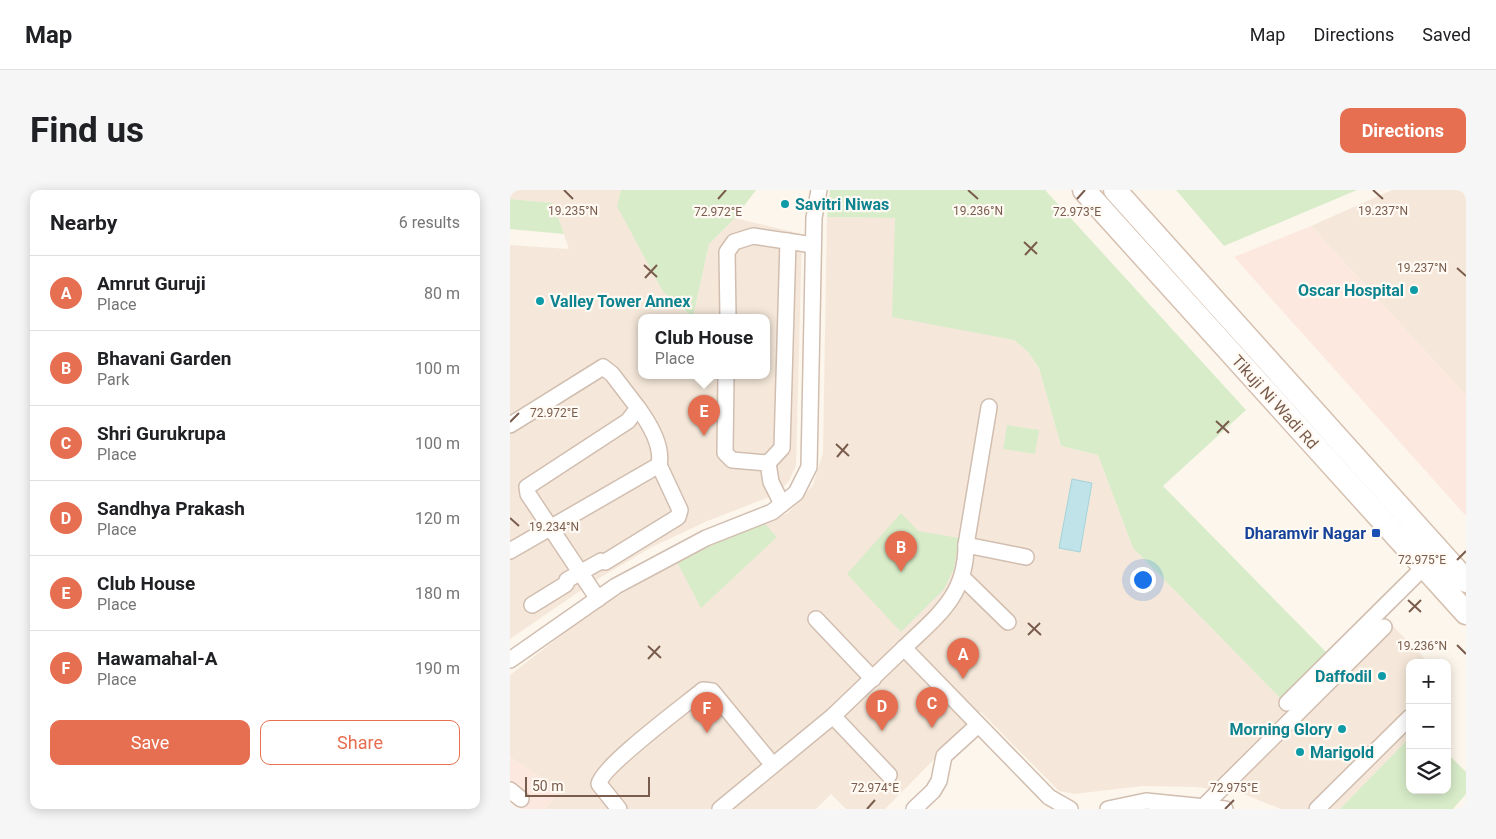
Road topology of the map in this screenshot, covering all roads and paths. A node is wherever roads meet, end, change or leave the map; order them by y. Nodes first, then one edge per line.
1 (819, 190) edge
2 (1084, 190) edge
3 (1115, 190) edge
4 (788, 241) junction
5 (813, 245) junction
6 (728, 314) edge
7 (726, 379) edge
8 (989, 407) dead end
9 (638, 408) junction
10 (510, 425) edge
11 (768, 463) junction
12 (659, 465) junction
13 (782, 504) junction
14 (550, 528) junction
15 (966, 545) junction
16 (510, 551) edge
17 (1026, 557) dead end
18 (1424, 567) junction
19 (580, 572) junction
20 (962, 577) junction
21 (1466, 581) edge
22 (598, 599) junction
23 (532, 605) dead end
24 (1466, 613) edge
25 (816, 619) dead end
26 (1008, 622) dead end
27 (1384, 627) dead end
28 (904, 648) junction
29 (510, 660) edge
30 (872, 679) junction
31 (1287, 703) dead end
32 (833, 716) junction
33 (1406, 720) edge
34 (978, 725) junction
35 (772, 764) junction
36 (889, 775) dead end
37 (1204, 806) junction
38 (619, 809) edge
39 (720, 809) edge
40 (914, 809) edge
41 (1070, 809) edge
42 (1108, 809) edge
43 (1224, 809) edge
44 (1318, 809) edge

1 - 5 street
2 - 18 main road, Tikuji Ni Wadi Rd
3 - 21 main road, Tikuji Ni Wadi Rd
4 - 5 street
4 - 6 street
4 - 11 street
5 - 13 street
7 - 11 street
8 - 15 street
9 - 10 street
9 - 12 street
9 - 14 street
11 - 13 street
12 - 14 street
12 - 19 street
13 - 22 street
14 - 16 street
14 - 19 street
15 - 17 street
15 - 20 street
18 - 24 main road, Tikuji Ni Wadi Rd
18 - 31 street
19 - 22 street
19 - 23 street
20 - 26 street
20 - 28 street
22 - 29 street
25 - 30 street
27 - 37 street
28 - 30 street
28 - 34 street
30 - 32 street
32 - 35 street
32 - 36 street
33 - 44 street
34 - 40 street
34 - 41 street
35 - 38 street
35 - 39 street
37 - 42 street
37 - 43 street

